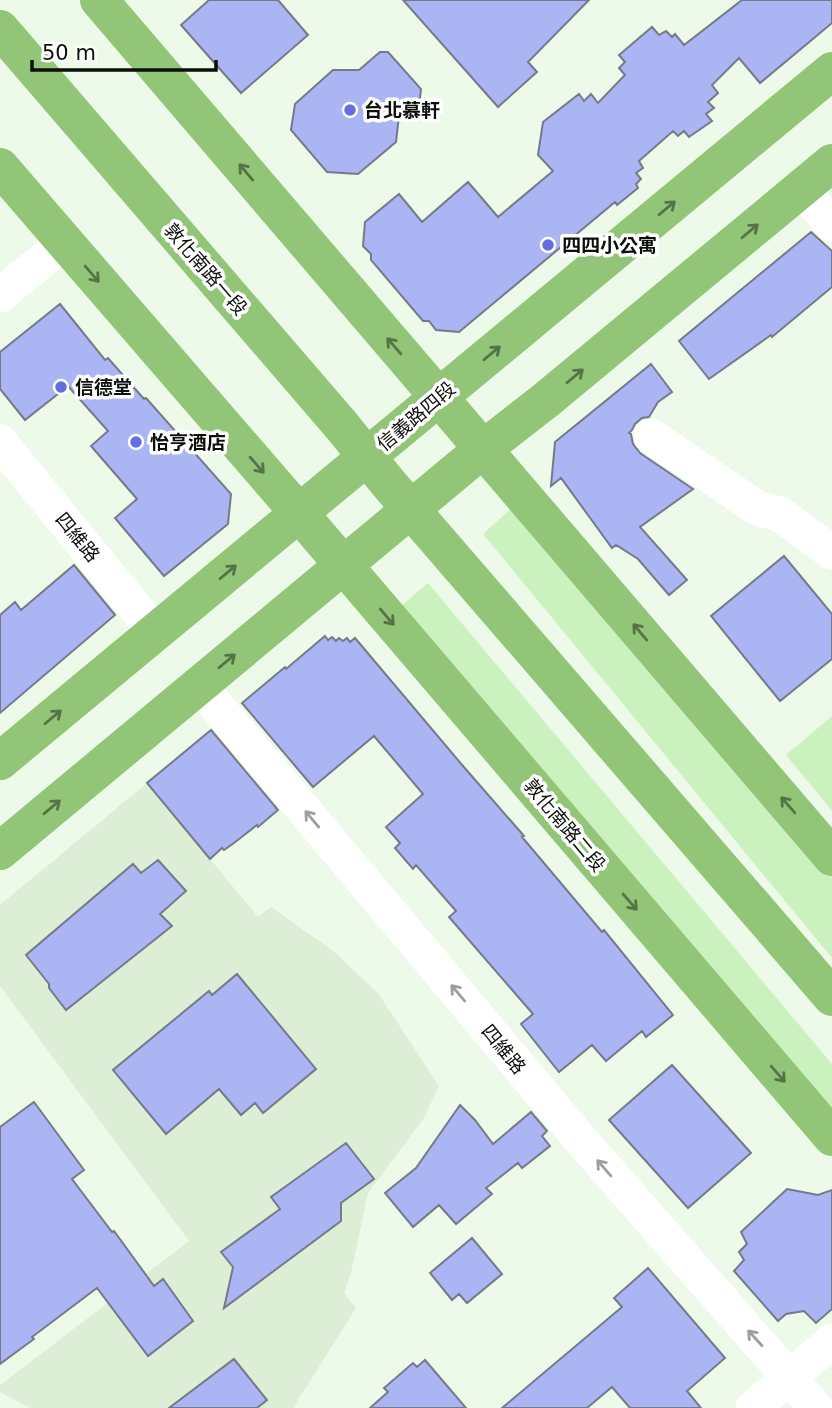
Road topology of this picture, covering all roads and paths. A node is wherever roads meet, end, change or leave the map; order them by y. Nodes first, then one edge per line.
1 (99, 0) edge
2 (0, 29) edge
3 (832, 71) edge
4 (832, 163) edge
5 (0, 167) edge
6 (801, 188) junction
7 (832, 225) edge
8 (64, 243) junction
9 (0, 295) edge
10 (439, 397) junction
11 (651, 436) dead end
12 (0, 442) edge
13 (483, 449) junction
14 (367, 458) junction
15 (410, 509) junction
16 (299, 513) junction
17 (832, 551) edge
18 (343, 565) junction
19 (155, 632) junction
20 (199, 685) junction
21 (0, 761) edge
22 (0, 851) edge
23 (832, 857) edge
24 (832, 997) edge
25 (832, 1137) edge
26 (832, 1341) edge
27 (789, 1377) junction
28 (753, 1408) edge
29 (816, 1408) edge

10 -> 1 main road
2 - 14 main road, 敦化南路一段
10 -> 3 main road, 信義路四段
4 - 6 main road
5 - 8 main road
6 - 7 street
13 -> 6 main road
8 - 9 street
8 -> 16 main road
10 - 13 main road
10 - 14 main road, 信義路四段
11 - 17 street
12 - 19 street, 四維路
13 - 15 main road
23 -> 13 main road
14 - 15 main road, 敦化南路一段
14 - 16 main road, 信義路四段
15 - 18 main road
15 - 24 main road
16 - 18 main road, 敦化南路二段
19 -> 16 main road, 信義路四段
20 -> 18 main road
18 -> 25 main road, 敦化南路二段
21 -> 19 main road, 信義路四段
22 -> 20 main road
27 -> 20 street, 四維路
26 - 27 street
27 - 28 street
27 - 29 street, 四維路

